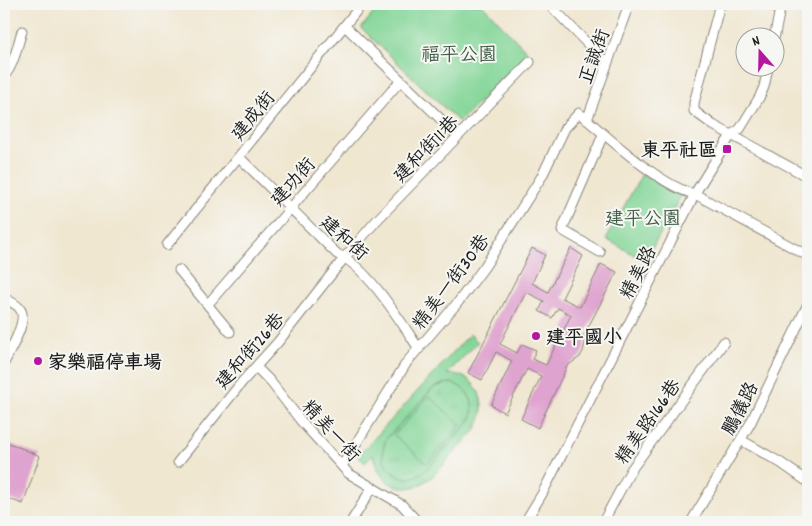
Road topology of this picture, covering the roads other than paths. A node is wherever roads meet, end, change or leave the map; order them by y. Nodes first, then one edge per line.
1 (362, 4) edge
2 (549, 4) edge
3 (629, 4) edge
4 (720, 4) edge
5 (781, 4) edge
6 (345, 26) junction
7 (776, 28) edge
8 (22, 31) dead end
9 (530, 62) dead end
10 (608, 64) junction
11 (4, 76) edge
12 (766, 78) edge
13 (401, 80) junction
14 (587, 120) junction
15 (603, 135) junction
16 (731, 135) junction
17 (458, 136) junction
18 (239, 157) junction
19 (808, 177) edge
20 (695, 194) junction
21 (290, 209) junction
22 (166, 245) dead end
23 (600, 252) dead end
24 (808, 256) edge
25 (345, 257) junction
26 (179, 270) dead end
27 (4, 298) edge
28 (208, 304) junction
29 (808, 304) edge
30 (230, 332) dead end
31 (724, 342) dead end
32 (419, 349) junction
33 (4, 364) edge
34 (256, 367) junction
35 (742, 440) junction
36 (178, 462) dead end
37 (342, 466) junction
38 (808, 482) edge
39 (372, 488) junction
40 (351, 522) edge
41 (418, 522) edge
42 (525, 522) edge
43 (603, 522) edge
44 (691, 522) edge

1 - 6 street, 建成街
2 - 10 street
3 - 10 street, 正誠街
4 - 16 street
5 - 7 street
6 - 13 street
6 - 18 street, 建成街
8 - 11 street
9 - 17 street, 建和街11巷
10 - 14 street, 正誠街
12 - 16 street, 精美路
13 - 17 street
13 - 21 street, 建功街
14 - 15 street
14 - 32 street, 精美一街30巷
15 - 20 street
15 - 23 street
16 - 19 street
16 - 20 street, 精美路
17 - 25 street, 建和街11巷
18 - 21 street, 建和街
18 - 22 street, 建成街
20 - 24 street
20 - 42 street, 精美路
21 - 25 street, 建和街
21 - 28 street, 建功街
25 - 32 street, 建和街
25 - 34 street, 建和街26巷
26 - 28 street
27 - 33 street
28 - 30 street
29 - 35 street, 鵬儀路
31 - 43 street, 精美路166巷
32 - 37 street, 精美一街30巷
34 - 36 street, 建和街26巷
34 - 37 street, 精美一街
35 - 38 street
35 - 44 street, 鵬儀路
37 - 39 street, 精美一街
39 - 40 street
39 - 41 street, 精美一街

